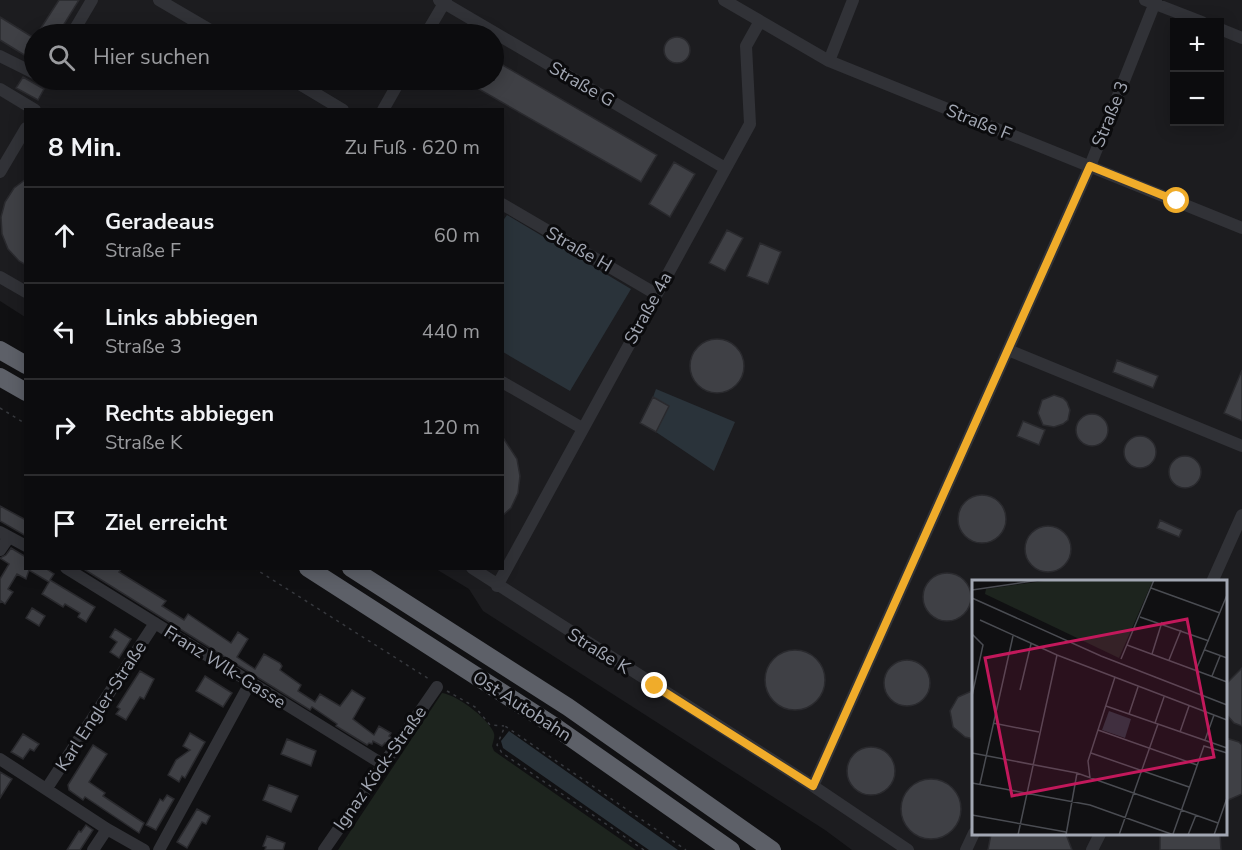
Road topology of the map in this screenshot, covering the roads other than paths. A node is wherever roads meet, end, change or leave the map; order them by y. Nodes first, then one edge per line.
1 (92, 0) edge
2 (159, 0) edge
3 (724, 0) edge
4 (853, 0) edge
5 (443, 1) edge
6 (1152, 1) edge
7 (1192, 18) edge
8 (760, 21) junction
9 (78, 24) edge
10 (200, 24) edge
11 (431, 24) edge
12 (482, 24) edge
13 (1224, 31) edge
14 (504, 37) edge
15 (1242, 38) edge
16 (0, 56) edge
17 (829, 61) junction
18 (24, 68) edge
19 (0, 89) edge
20 (310, 90) edge
21 (394, 90) edge
22 (32, 108) edge
23 (340, 108) edge
24 (384, 108) edge
25 (24, 131) edge
26 (1090, 166) junction
27 (725, 168) junction
28 (0, 171) edge
29 (504, 205) edge
30 (1242, 228) edge
31 (0, 277) edge
32 (24, 291) edge
33 (656, 294) junction
34 (0, 350) edge
35 (1008, 350) junction
36 (24, 364) edge
37 (0, 377) edge
38 (504, 383) edge
39 (24, 391) edge
40 (582, 428) junction
41 (1242, 446) edge
42 (1242, 515) edge
43 (5, 534) edge
44 (24, 545) edge
45 (0, 550) edge
46 (69, 570) edge
47 (311, 570) edge
48 (354, 570) edge
49 (475, 570) edge
50 (1213, 580) edge
51 (497, 586) junction
52 (155, 623) junction
53 (250, 683) junction
54 (437, 687) road end
55 (0, 759) edge
56 (384, 765) junction
57 (813, 786) junction
58 (47, 788) junction
59 (107, 829) junction
60 (973, 835) edge
61 (1100, 835) edge
62 (93, 850) edge
63 (144, 850) edge
64 (159, 850) edge
65 (324, 850) edge
66 (731, 850) edge
67 (772, 850) edge
68 (908, 850) edge
69 (966, 850) edge
70 (1092, 850) edge

1 - 9 street
2 - 10 street
3 - 8 street, Straße F
4 - 17 street
5 - 11 street
5 - 12 street, Straße G
6 - 7 street
6 - 26 street, Straße 3
8 - 17 street, Straße F
8 - 27 street, Straße 4a
13 - 15 street
14 - 27 street, Straße G
16 - 18 street
17 - 26 street, Straße F
19 - 22 street
20 - 23 street
21 - 24 street
25 - 28 street
26 - 30 street, Straße F
26 - 35 street, Straße 3
27 - 33 street, Straße 4a
29 - 33 street, Straße H
31 - 32 street
33 - 40 street, Straße 4a
34 - 36 highway
35 - 41 street
35 - 57 street, Straße 3
37 - 39 highway
38 - 40 street
40 - 51 street, Straße 4a
42 - 50 street
43 - 44 street
43 - 45 street
46 - 52 street, Franz Wlk-Gasse
47 - 66 highway, Ost Autobahn
48 - 67 highway, Ost Autobahn
49 - 51 street, Straße K
51 - 57 street, Straße K
52 - 53 street, Franz Wlk-Gasse
52 - 58 street, Karl Engler-Straße
53 - 56 street, Franz Wlk-Gasse
53 - 64 street
54 - 56 street, Ignaz Köck-Straße
55 - 58 street
56 - 65 street, Ignaz Köck-Straße
57 - 68 street, Straße K
58 - 59 street
59 - 62 street
59 - 63 street
60 - 69 street
61 - 70 street

